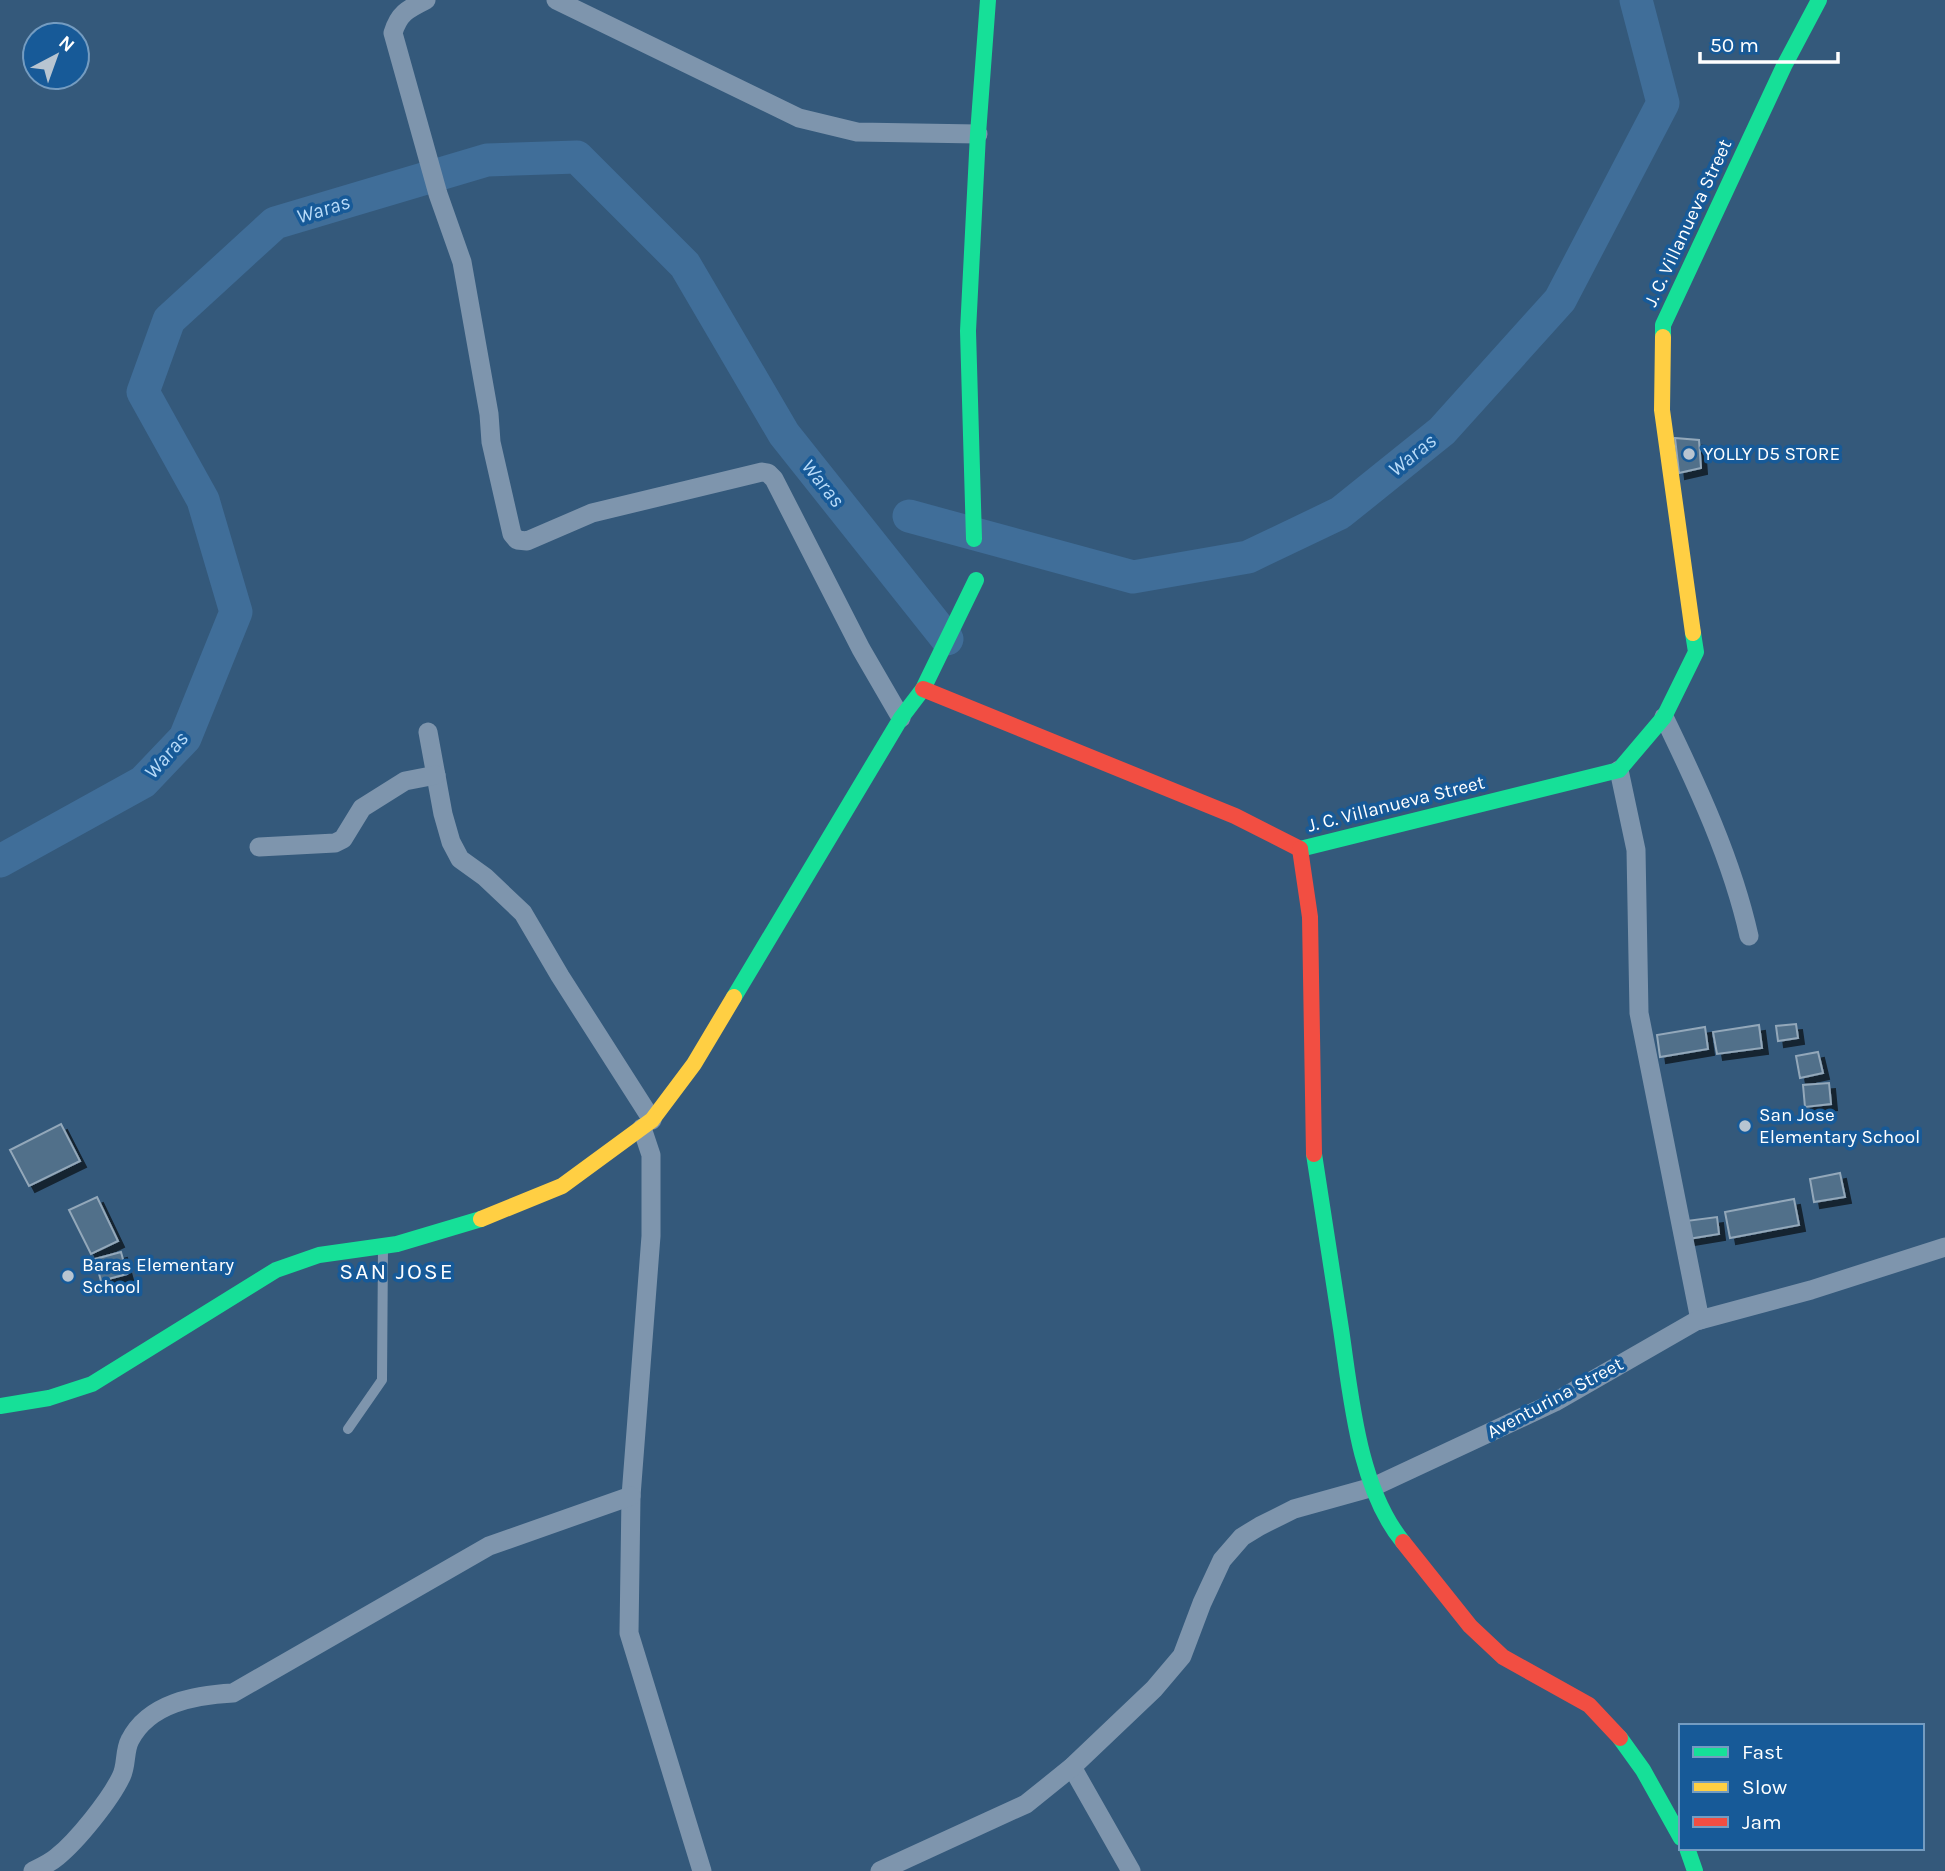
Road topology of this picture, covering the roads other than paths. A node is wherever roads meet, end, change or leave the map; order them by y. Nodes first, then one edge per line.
1 (426, 0) edge
2 (556, 0) edge
3 (988, 0) edge
4 (1819, 0) edge
5 (978, 134) junction
6 (974, 539) dead end
7 (976, 580) dead end
8 (923, 689) junction
9 (1664, 717) junction
10 (901, 718) junction
11 (428, 732) dead end
12 (1619, 770) junction
13 (436, 775) junction
14 (259, 847) dead end
15 (1300, 849) junction
16 (1749, 936) dead end
17 (647, 1124) junction
18 (383, 1246) junction
19 (1945, 1247) edge
20 (1700, 1320) junction
21 (0, 1406) edge
22 (348, 1429) dead end
23 (1373, 1487) junction
24 (631, 1496) junction
25 (1072, 1767) junction
26 (1679, 1834) edge
27 (1687, 1850) edge
28 (33, 1871) edge
29 (702, 1871) edge
30 (880, 1871) edge
31 (1131, 1871) edge
32 (1695, 1871) edge

1 - 10 street
2 - 5 street
3 - 5 street
4 - 9 street, J. C. Villanueva Street
5 - 6 street
7 - 8 street
8 - 10 street
8 - 15 street
9 - 12 street, J. C. Villanueva Street
9 - 16 street
10 - 17 street
11 - 13 street
12 - 15 street, J. C. Villanueva Street
12 - 20 street
13 - 14 street
13 - 17 street
15 - 23 street, J. C. Villanueva Street
17 - 18 street
17 - 24 street
18 - 21 street
18 - 22 lane
19 - 20 street, Aventurina Street
20 - 23 street, Aventurina Street
23 - 25 street, Aventurina Street
23 - 26 street, J. C. Villanueva Street
24 - 28 street
24 - 29 street
25 - 30 street, Aventurina Street
25 - 31 street
27 - 32 street

